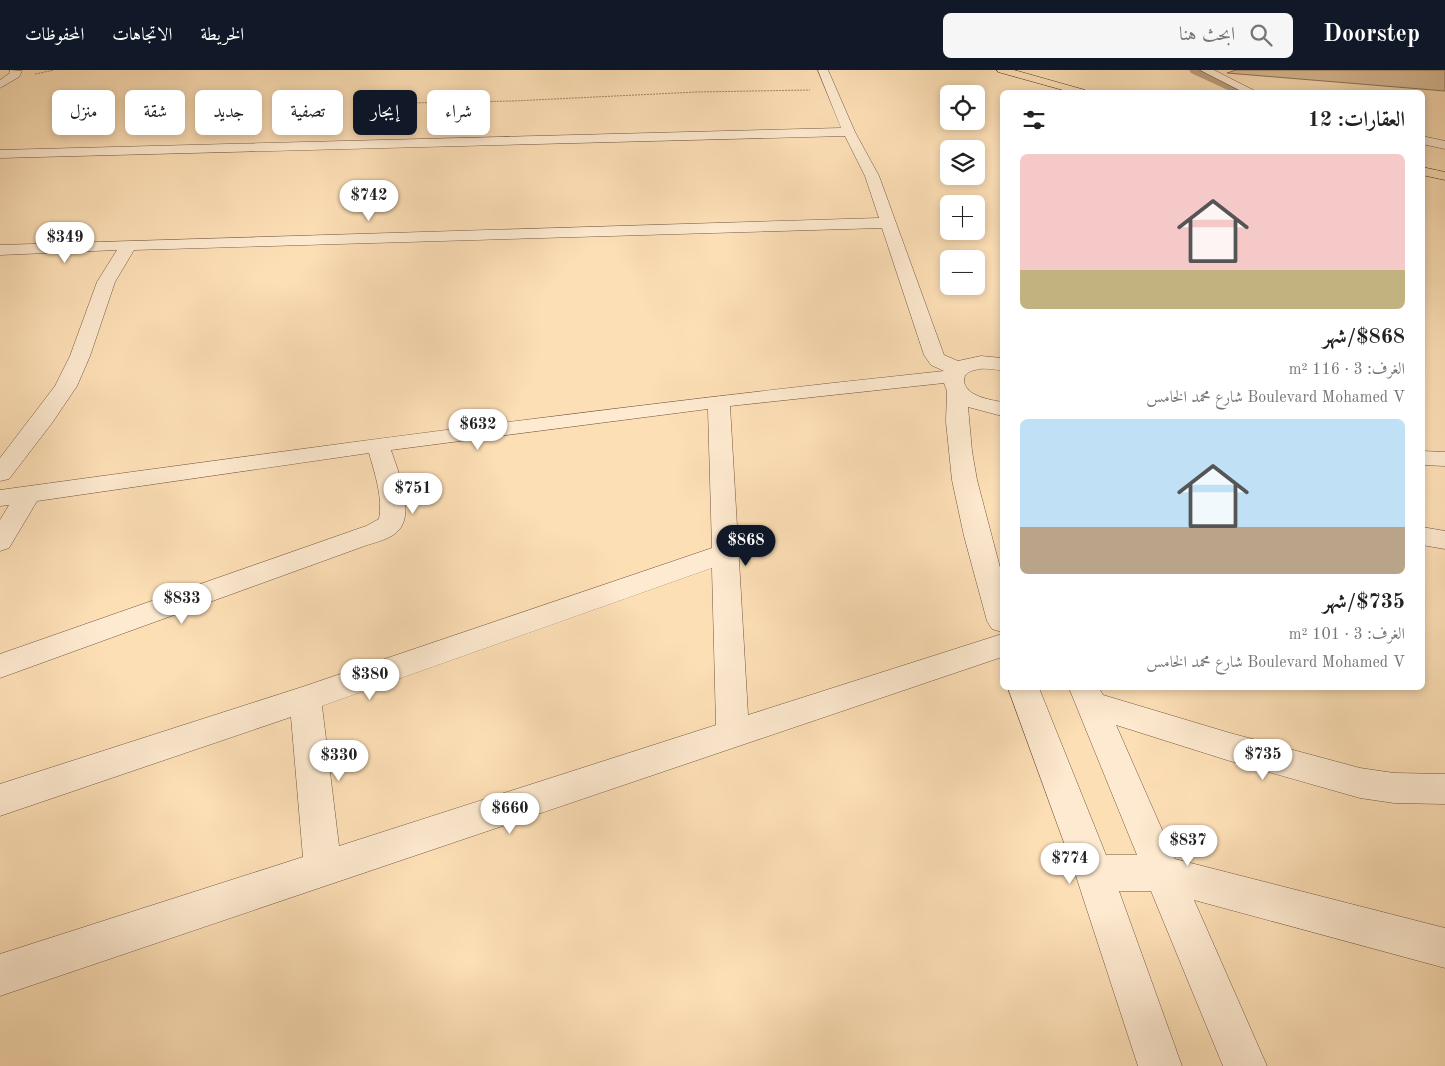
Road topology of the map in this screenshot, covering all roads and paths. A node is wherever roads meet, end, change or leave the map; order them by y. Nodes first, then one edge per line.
1 (15, 70) edge
2 (823, 70) edge
3 (1002, 70) edge
4 (1205, 70) edge
5 (990, 72) dead end
6 (2, 83) edge
7 (831, 90) junction
8 (1051, 90) edge
9 (1074, 90) edge
10 (1247, 90) edge
11 (848, 132) junction
12 (1425, 141) edge
13 (341, 146) junction
14 (1445, 146) edge
15 (0, 154) edge
16 (1425, 172) edge
17 (1445, 176) edge
18 (1425, 181) edge
19 (1445, 185) edge
20 (1425, 186) edge
21 (1445, 189) edge
22 (888, 223) junction
23 (129, 245) junction
24 (0, 250) edge
25 (1000, 362) edge
26 (956, 379) junction
27 (720, 400) junction
28 (1000, 409) edge
29 (378, 445) junction
30 (1425, 458) edge
31 (1445, 459) edge
32 (0, 474) edge
33 (27, 496) junction
34 (0, 498) edge
35 (1425, 537) edge
36 (1445, 540) edge
37 (0, 542) edge
38 (724, 554) junction
39 (1000, 614) edge
40 (1000, 646) edge
41 (0, 666) edge
42 (1025, 690) edge
43 (1088, 696) edge
44 (305, 699) junction
45 (733, 735) junction
46 (1445, 790) edge
47 (0, 800) edge
48 (323, 870) junction
49 (1094, 872) junction
50 (1162, 873) junction
51 (1445, 948) edge
52 (0, 975) edge
53 (1160, 1066) edge
54 (1245, 1066) edge

1 - 6 street
2 - 7 street
3 - 9 highway
4 - 10 street
5 - 8 highway
7 - 11 street
7 - 13 path
11 - 13 street
11 - 22 street
12 - 14 street
13 - 15 street
16 - 17 highway
18 - 19 highway
20 - 21 highway
22 - 23 street
22 - 26 street
23 - 24 street
23 - 32 street
25 - 26 street
26 - 27 street
26 - 28 street
26 - 39 street
27 - 29 street
27 - 38 street
29 - 33 street
29 - 41 street
30 - 31 street
33 - 34 street
33 - 37 street
35 - 36 street
38 - 44 street
38 - 45 street
40 - 45 street
42 - 49 street
43 - 46 street
43 - 50 street
44 - 47 street
44 - 48 street
45 - 48 street
48 - 52 street
49 - 50 street
49 - 53 street
50 - 51 street
50 - 54 street

